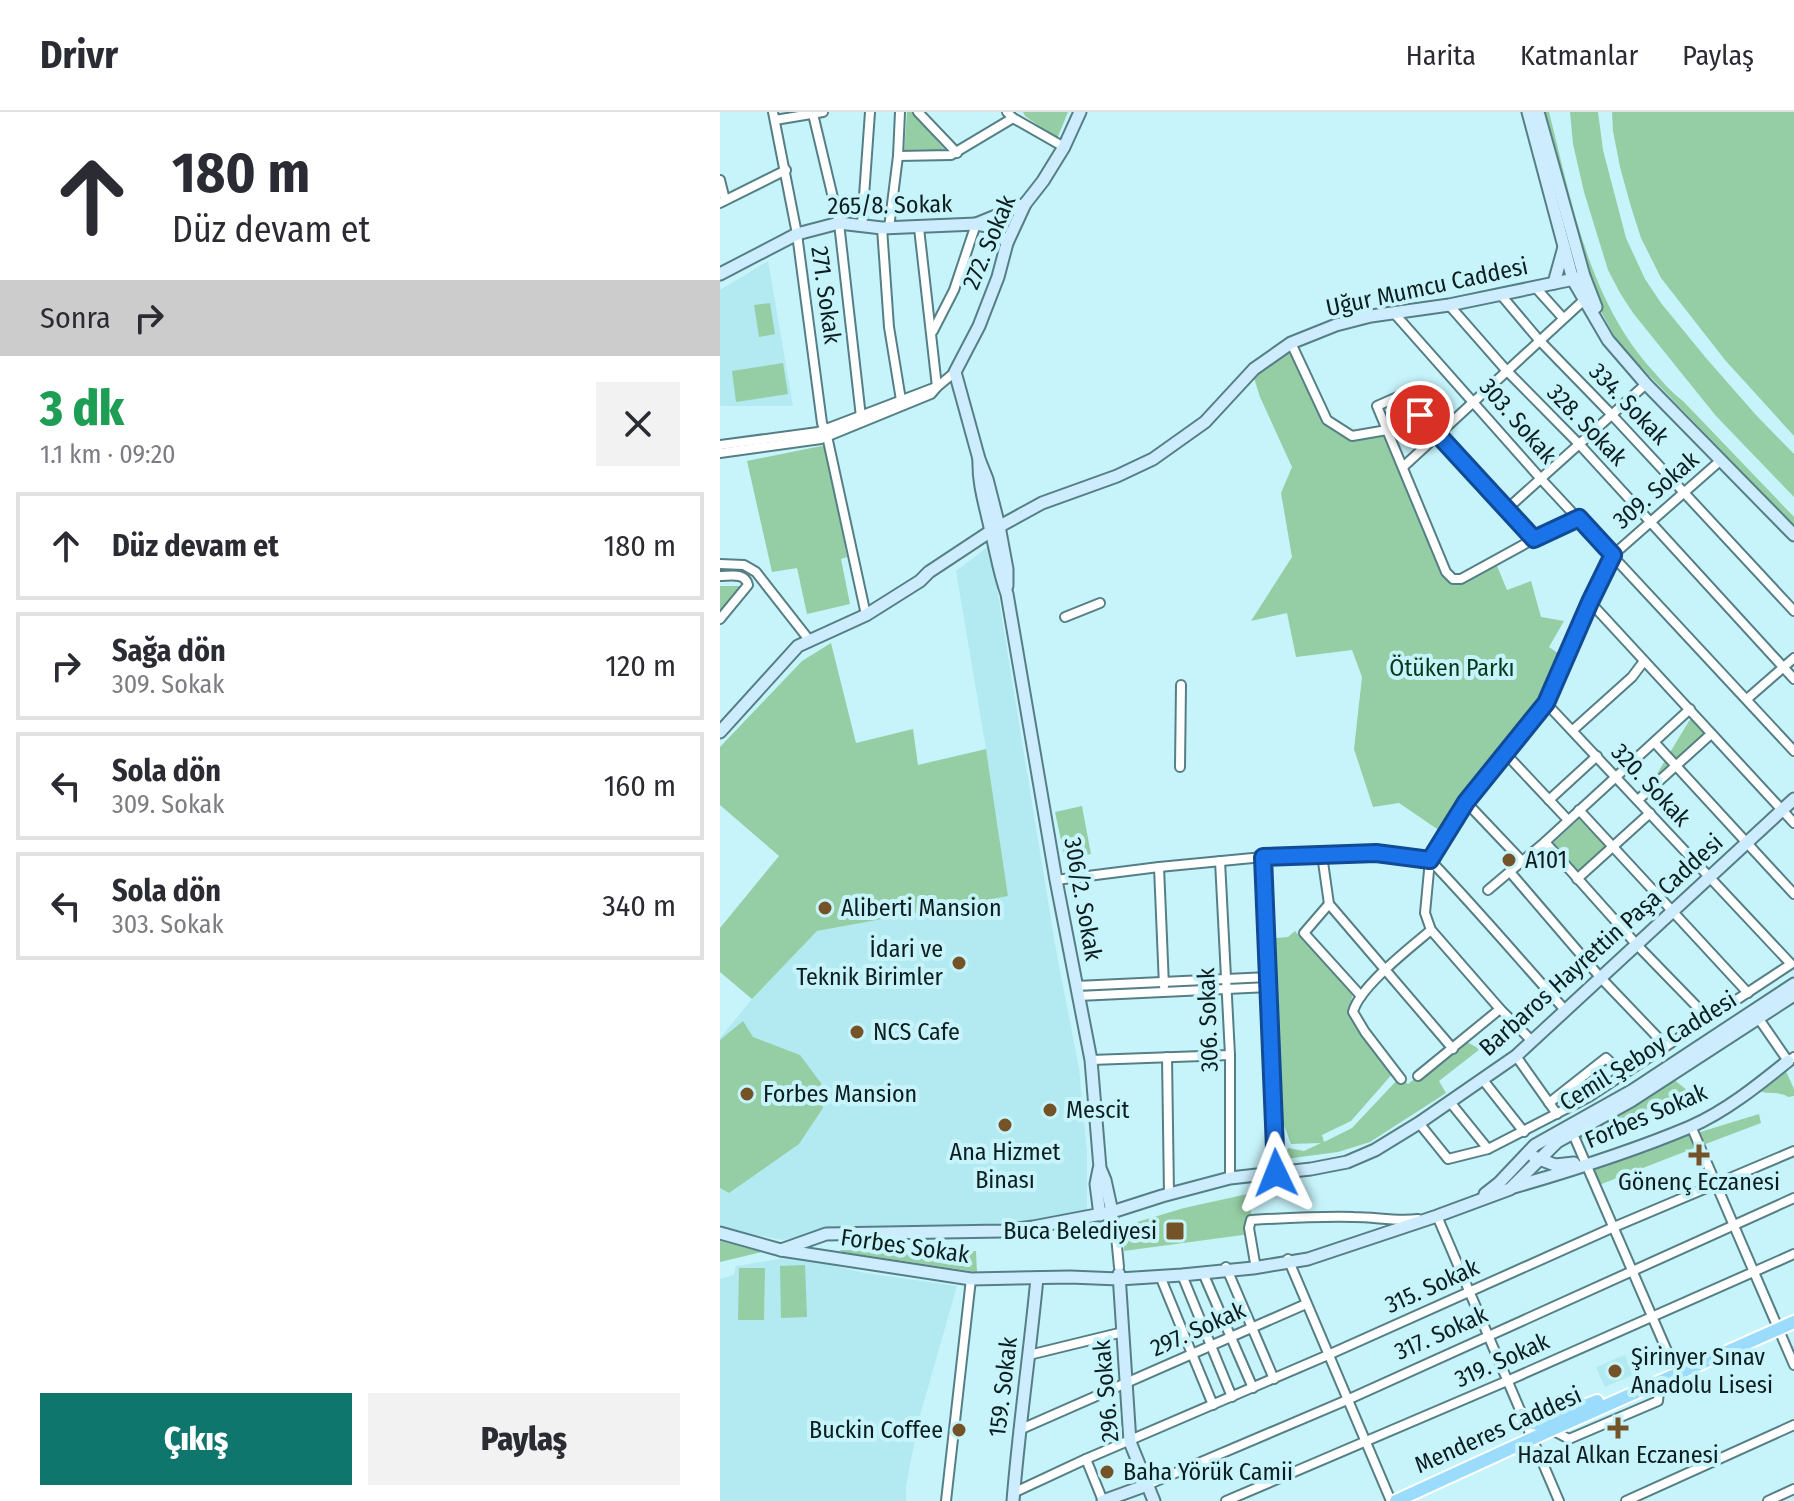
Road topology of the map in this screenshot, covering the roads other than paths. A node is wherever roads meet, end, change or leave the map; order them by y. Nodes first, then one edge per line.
1 (823, 112) edge
2 (870, 112) edge
3 (900, 112) edge
4 (918, 112) edge
5 (1080, 112) edge
6 (1528, 112) edge
7 (1538, 112) edge
8 (813, 114) edge
9 (1010, 115) edge
10 (774, 116) edge
11 (1064, 147) junction
12 (957, 153) junction
13 (898, 156) junction
14 (786, 170) junction
15 (720, 180) edge
16 (722, 202) edge
17 (1025, 204) junction
18 (839, 223) junction
19 (862, 224) junction
20 (976, 224) junction
21 (885, 228) junction
22 (919, 228) junction
23 (797, 234) junction
24 (1007, 243) junction
25 (1564, 247) junction
26 (720, 274) edge
27 (1578, 275) junction
28 (1554, 283) junction
29 (1536, 288) junction
30 (1501, 295) junction
31 (1588, 299) junction
32 (1449, 305) junction
33 (1394, 313) junction
34 (1563, 318) junction
35 (932, 332) junction
36 (1539, 340) junction
37 (1291, 343) junction
38 (1506, 370) junction
39 (955, 372) junction
40 (1646, 384) junction
41 (937, 387) junction
42 (901, 400) junction
43 (1474, 401) junction
44 (1612, 415) junction
45 (861, 417) junction
46 (1387, 430) junction
47 (826, 433) junction
48 (1437, 435) junction
49 (720, 445) edge
50 (1580, 445) junction
51 (720, 453) edge
52 (1721, 460) junction
53 (1403, 467) junction
54 (1541, 479) junction
55 (1685, 493) junction
56 (1507, 509) junction
57 (1579, 518) junction
58 (1650, 522) junction
59 (996, 531) junction
60 (1794, 535) edge
61 (1534, 539) junction
62 (1613, 555) junction
63 (720, 564) edge
64 (720, 576) edge
65 (1590, 602) junction
66 (1100, 603) dead end
67 (1794, 611) edge
68 (866, 615) junction
69 (1065, 617) dead end
70 (720, 619) edge
71 (810, 641) junction
72 (1794, 658) edge
73 (1644, 661) junction
74 (1783, 667) junction
75 (1794, 679) edge
76 (1181, 685) dead end
77 (1747, 699) junction
78 (1546, 703) junction
79 (1690, 709) junction
80 (1573, 730) junction
81 (720, 732) edge
82 (1711, 734) junction
83 (1655, 743) junction
84 (1794, 751) edge
85 (1506, 754) junction
86 (1597, 756) junction
87 (1675, 766) junction
88 (1180, 767) dead end
89 (1615, 777) junction
90 (1794, 799) edge
91 (1549, 800) junction
92 (1638, 800) junction
93 (1466, 802) junction
94 (1579, 810) junction
95 (1783, 810) junction
96 (1650, 813) junction
97 (1568, 820) junction
98 (1794, 823) edge
99 (1545, 842) junction
100 (1746, 843) junction
101 (1612, 846) junction
102 (1322, 855) junction
103 (1263, 857) junction
104 (1430, 860) junction
105 (1220, 861) junction
106 (1522, 861) junction
107 (1159, 867) junction
108 (1510, 872) junction
109 (1709, 877) junction
110 (1577, 879) junction
111 (1056, 880) junction
112 (1488, 890) dead end
113 (1794, 894) edge
114 (1329, 904) junction
115 (1672, 912) junction
116 (1431, 930) junction
117 (1637, 945) junction
118 (1386, 969) junction
119 (1600, 977) junction
120 (1269, 982) junction
121 (1226, 983) junction
122 (1794, 984) edge
123 (1164, 986) junction
124 (1077, 991) junction
125 (1748, 993) junction
126 (1794, 995) edge
127 (1361, 996) junction
128 (1500, 1009) junction
129 (1565, 1010) junction
130 (1708, 1018) junction
131 (1759, 1019) junction
132 (1531, 1040) junction
133 (1666, 1046) junction
134 (1453, 1049) junction
135 (1230, 1055) junction
136 (1516, 1056) junction
137 (1167, 1057) junction
138 (1791, 1059) edge
139 (1091, 1060) junction
140 (1623, 1074) junction
141 (1418, 1076) dead end
142 (1401, 1079) dead end
143 (1483, 1080) junction
144 (1450, 1102) junction
145 (1549, 1103) junction
146 (1557, 1114) junction
147 (1419, 1123) junction
148 (1691, 1126) junction
149 (1524, 1132) junction
150 (1573, 1134) junction
151 (1488, 1149) junction
152 (1794, 1151) edge
153 (1524, 1155) junction
154 (1536, 1162) junction
155 (1586, 1166) junction
156 (1276, 1173) junction
157 (1549, 1177) junction
158 (1230, 1178) junction
159 (1716, 1184) junction
160 (1510, 1189) junction
161 (1169, 1194) junction
162 (1794, 1198) edge
163 (1477, 1200) junction
164 (1106, 1213) junction
165 (1437, 1216) junction
166 (1734, 1226) junction
167 (1614, 1227) junction
168 (720, 1233) edge
169 (781, 1250) junction
170 (1794, 1254) edge
171 (1288, 1260) junction
172 (1255, 1263) junction
173 (1227, 1269) junction
174 (1633, 1271) junction
175 (1753, 1271) junction
176 (1119, 1273) junction
177 (1203, 1273) junction
178 (1182, 1275) junction
179 (1160, 1276) junction
180 (1037, 1278) junction
181 (971, 1279) junction
182 (1468, 1291) junction
183 (1306, 1304) junction
184 (1651, 1316) junction
185 (1794, 1322) edge
186 (1251, 1328) junction
187 (1778, 1330) junction
188 (1123, 1332) junction
189 (1230, 1337) junction
190 (1487, 1337) junction
191 (1210, 1345) junction
192 (1192, 1354) junction
193 (1029, 1355) junction
194 (1328, 1355) junction
195 (1794, 1365) edge
196 (1677, 1374) junction
197 (1274, 1379) junction
198 (1507, 1381) junction
199 (1660, 1382) junction
200 (1125, 1383) junction
201 (1253, 1388) junction
202 (1637, 1392) junction
203 (1232, 1397) junction
204 (1347, 1400) junction
205 (1213, 1405) junction
206 (1521, 1415) junction
207 (1537, 1424) junction
208 (1794, 1425) edge
209 (1019, 1430) junction
210 (1551, 1430) junction
211 (1531, 1439) junction
212 (1365, 1441) junction
213 (1130, 1442) junction
214 (1086, 1459) junction
215 (1147, 1485) junction
216 (1794, 1489) edge
217 (1013, 1497) edge
218 (946, 1501) edge
219 (1103, 1501) edge
220 (1154, 1501) edge
221 (1226, 1501) edge
222 (1393, 1501) edge
223 (1559, 1501) edge
224 (1626, 1501) edge
225 (1768, 1501) edge

1 - 8 street
2 - 19 street
3 - 13 street
4 - 12 street
5 - 11 main road, 272. Sokak
6 - 25 main road
7 - 27 main road
8 - 10 street
8 - 18 street
9 - 11 street
9 - 12 street
10 - 14 street, 271. Sokak
11 - 17 main road, 272. Sokak
12 - 13 street
13 - 21 street
14 - 16 street
14 - 23 street, 271. Sokak
15 - 16 street
17 - 20 main road, 265/8. Sokak
17 - 24 main road, 272. Sokak
18 - 19 main road, 265/8. Sokak
18 - 23 main road, 265/8. Sokak
18 - 45 street
19 - 21 main road, 265/8. Sokak
20 - 22 main road, 265/8. Sokak
20 - 24 main road, 265/8. Sokak
20 - 35 street
21 - 22 main road, 265/8. Sokak
21 - 42 street
22 - 35 street
23 - 26 main road, 265/8. Sokak
23 - 47 street, 271. Sokak
24 - 39 main road, 272. Sokak
25 - 27 main road
25 - 28 main road
27 - 28 main road, Uğur Mumcu Caddesi
27 - 31 main road
28 - 29 main road, Uğur Mumcu Caddesi
29 - 30 main road, Uğur Mumcu Caddesi
29 - 34 street
30 - 32 main road, Uğur Mumcu Caddesi
30 - 36 street, 334. Sokak
31 - 34 street
31 - 40 main road
32 - 33 main road, Uğur Mumcu Caddesi
32 - 38 street, 328. Sokak
33 - 37 main road, Uğur Mumcu Caddesi
33 - 43 street, 303. Sokak
34 - 36 street
35 - 41 street
36 - 38 street
36 - 44 street, 334. Sokak
37 - 46 street
37 - 59 main road, Uğur Mumcu Caddesi
38 - 43 street
38 - 50 street, 328. Sokak
39 - 41 street, 272. Sokak
39 - 59 main road, 306/2. Sokak
40 - 44 street
40 - 52 main road
41 - 42 street, 272. Sokak
41 - 47 street, 272. Sokak
42 - 45 street, 272. Sokak
43 - 48 street
43 - 54 street, 303. Sokak
44 - 50 street
44 - 55 street, 334. Sokak
45 - 47 street, 272. Sokak
46 - 48 street
46 - 53 street
47 - 49 street
47 - 51 street
47 - 68 street, 271. Sokak
48 - 53 street
48 - 56 street
50 - 54 street
50 - 58 street, 328. Sokak
52 - 55 street, 309. Sokak
52 - 60 main road
53 - 61 street
54 - 56 street
54 - 57 street, 303. Sokak
55 - 58 street, 309. Sokak
55 - 67 street, 334. Sokak
56 - 61 street
57 - 61 street
57 - 62 street, 303. Sokak
58 - 62 street, 309. Sokak
58 - 74 street, 328. Sokak
59 - 68 main road, Uğur Mumcu Caddesi
59 - 111 main road, 306/2. Sokak
62 - 65 street, 309. Sokak
62 - 77 street, 303. Sokak
63 - 71 street
64 - 70 street
65 - 73 street
65 - 78 street, 309. Sokak
66 - 69 street
68 - 71 main road, Uğur Mumcu Caddesi
71 - 81 main road, Uğur Mumcu Caddesi
72 - 74 street
73 - 79 street
73 - 80 street
74 - 75 street, 328. Sokak
74 - 77 street
76 - 88 street
77 - 84 street, 303. Sokak
78 - 80 street, 320. Sokak
78 - 85 street, 309. Sokak
79 - 82 street
79 - 83 street
80 - 86 street, 320. Sokak
82 - 87 street
82 - 95 street
83 - 87 street
83 - 89 street
85 - 91 street
85 - 93 street, 309. Sokak
86 - 89 street, 320. Sokak
86 - 91 street
87 - 92 street
87 - 100 street
89 - 92 street, 320. Sokak
89 - 94 street
90 - 95 main road, Barbaros Hayrettin Paşa Caddesi
91 - 97 street
92 - 96 street, 320. Sokak
93 - 104 street, 309. Sokak
93 - 106 street
94 - 97 street
94 - 101 street
95 - 98 street
95 - 100 main road, Barbaros Hayrettin Paşa Caddesi
96 - 101 street
96 - 109 street, 320. Sokak
97 - 99 street
99 - 106 street
99 - 110 street
100 - 109 main road, Barbaros Hayrettin Paşa Caddesi
100 - 113 street
101 - 110 street
101 - 115 street
102 - 103 street
102 - 104 street
102 - 114 street
103 - 105 street
103 - 120 street
104 - 116 street
104 - 129 street
105 - 107 street
105 - 121 street, 306. Sokak
106 - 108 street
107 - 111 street
107 - 123 street
108 - 112 street
108 - 119 street
109 - 115 main road, Barbaros Hayrettin Paşa Caddesi
109 - 125 street, 320. Sokak
110 - 117 street
111 - 124 main road, 306/2. Sokak
114 - 118 street
114 - 127 street
115 - 117 main road, Barbaros Hayrettin Paşa Caddesi
115 - 125 street
116 - 118 street
116 - 128 street
117 - 119 main road, Barbaros Hayrettin Paşa Caddesi
117 - 130 street
118 - 127 street
118 - 134 street
119 - 129 main road, Barbaros Hayrettin Paşa Caddesi
119 - 133 street
120 - 121 street
120 - 156 street
121 - 123 street
121 - 135 street, 306. Sokak
122 - 153 main road, Cemil Şeboy Caddesi
123 - 124 street
124 - 139 main road, 306/2. Sokak
125 - 130 street
126 - 131 main road, Cemil Şeboy Caddesi
127 - 142 street
128 - 132 street
128 - 134 street
129 - 132 main road, Barbaros Hayrettin Paşa Caddesi
130 - 133 street
131 - 138 street
131 - 150 main road, Cemil Şeboy Caddesi
132 - 136 main road, Barbaros Hayrettin Paşa Caddesi
133 - 140 street
134 - 141 street
135 - 137 street
135 - 158 street, 306. Sokak
136 - 143 main road, Barbaros Hayrettin Paşa Caddesi
136 - 145 street
137 - 139 street
137 - 161 street
138 - 148 main road, Forbes Sokak
139 - 164 main road, 306/2. Sokak
140 - 145 street
140 - 146 street
143 - 144 main road, Barbaros Hayrettin Paşa Caddesi
143 - 149 street
144 - 147 main road, Barbaros Hayrettin Paşa Caddesi
144 - 151 street
145 - 146 street
146 - 149 street
147 - 151 street
147 - 156 main road, Barbaros Hayrettin Paşa Caddesi
148 - 155 main road, Forbes Sokak
148 - 159 street
149 - 151 street
150 - 154 main road, Forbes Sokak
150 - 155 street
152 - 159 street, 315. Sokak
153 - 154 main road
153 - 163 main road, Cemil Şeboy Caddesi
154 - 155 main road
154 - 157 main road
154 - 160 main road, Forbes Sokak
155 - 157 main road, Forbes Sokak
155 - 167 street
156 - 158 main road, Barbaros Hayrettin Paşa Caddesi
157 - 160 main road, Forbes Sokak
158 - 161 main road, Barbaros Hayrettin Paşa Caddesi
159 - 166 street
159 - 167 street, 315. Sokak
160 - 163 main road, Forbes Sokak
161 - 164 main road, Barbaros Hayrettin Paşa Caddesi
162 - 166 street, 317. Sokak
163 - 165 main road, Forbes Sokak
164 - 169 main road, Barbaros Hayrettin Paşa Caddesi
164 - 176 street
165 - 171 main road, Forbes Sokak
165 - 172 street
165 - 182 street
166 - 174 street, 317. Sokak
166 - 175 street
167 - 174 street
167 - 182 street, 315. Sokak
168 - 169 main road, Forbes Sokak
169 - 181 main road, Forbes Sokak
170 - 175 street, 319. Sokak
171 - 172 main road, Forbes Sokak
171 - 173 main road, Forbes Sokak
171 - 183 street
172 - 173 main road, Forbes Sokak
173 - 176 main road, Forbes Sokak
173 - 177 main road, Forbes Sokak
173 - 186 street
174 - 184 street
174 - 190 street, 317. Sokak
175 - 184 street, 319. Sokak
175 - 187 street
176 - 179 main road, Forbes Sokak
176 - 180 main road, Forbes Sokak
176 - 188 main road, 296. Sokak
177 - 178 main road, Forbes Sokak
177 - 189 street
178 - 179 main road, Forbes Sokak
178 - 191 street
179 - 192 street
180 - 181 main road, Forbes Sokak
180 - 193 main road, 159. Sokak
181 - 218 street
182 - 190 street
182 - 194 street, 315. Sokak
183 - 186 street, 297. Sokak
183 - 194 street
184 - 196 street
184 - 198 street, 319. Sokak
185 - 187 main road, Menderes Caddesi
186 - 189 street, 297. Sokak
186 - 197 street
187 - 195 street
187 - 196 main road, Menderes Caddesi
188 - 193 street
188 - 200 main road, 296. Sokak
189 - 191 street, 297. Sokak
189 - 201 street
190 - 198 street
190 - 204 street, 317. Sokak
191 - 192 street, 297. Sokak
191 - 203 street
192 - 200 street, 297. Sokak
192 - 205 street
193 - 209 main road, 159. Sokak
194 - 197 street, 315. Sokak
194 - 204 street
196 - 199 main road, Menderes Caddesi
197 - 201 street, 315. Sokak
198 - 206 street
198 - 212 street, 319. Sokak
199 - 202 main road, Menderes Caddesi
199 - 210 street
200 - 209 street, 297. Sokak
200 - 213 main road, 296. Sokak
201 - 203 street, 315. Sokak
202 - 207 main road
202 - 210 main road, Menderes Caddesi
203 - 205 street, 315. Sokak
204 - 212 street
204 - 215 street, 317. Sokak
205 - 213 street, 315. Sokak
206 - 207 main road
206 - 211 street
207 - 211 street
208 - 224 street
209 - 217 main road, 159. Sokak
210 - 211 main road, Menderes Caddesi
211 - 222 main road, Menderes Caddesi
211 - 223 street
212 - 221 street, 319. Sokak
212 - 222 street
213 - 214 street, 315. Sokak
213 - 215 main road, 296. Sokak
214 - 217 street, 315. Sokak
214 - 219 street
215 - 219 main road, 317. Sokak
215 - 220 main road, 296. Sokak
216 - 225 street

